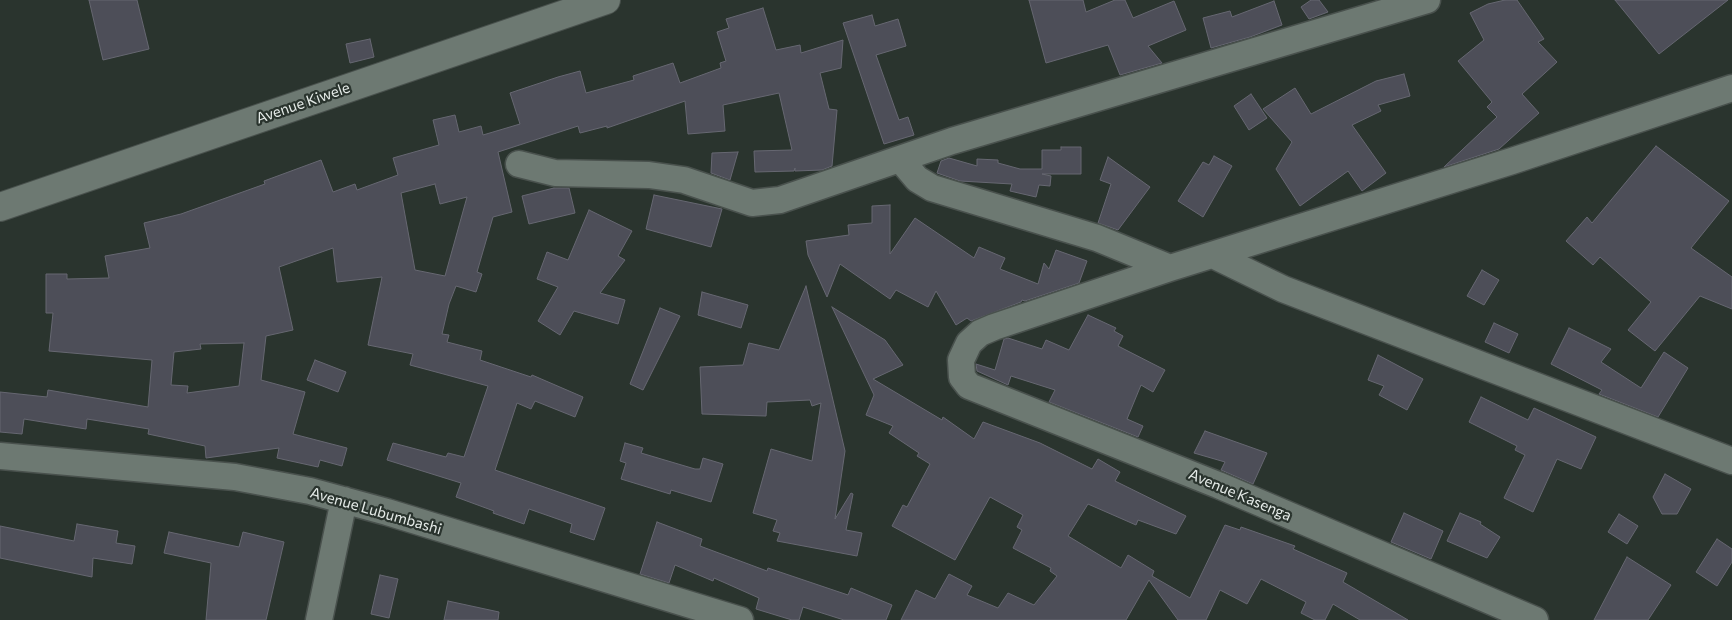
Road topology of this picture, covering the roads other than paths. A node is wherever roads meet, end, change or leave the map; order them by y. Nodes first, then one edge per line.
1 (606, 0) edge
2 (1428, 0) edge
3 (1732, 88) edge
4 (901, 160) junction
5 (519, 164) dead end
6 (0, 206) edge
7 (1215, 256) junction
8 (1170, 268) junction
9 (0, 456) edge
10 (1732, 461) edge
11 (344, 500) junction
12 (318, 620) edge
13 (740, 620) edge
14 (1535, 620) edge

1 - 6 street, Avenue Kiwele
2 - 4 street
3 - 7 street
4 - 5 street
4 - 8 street
7 - 8 street
7 - 10 street
8 - 14 street, Avenue Kasenga
9 - 11 street, Avenue Lubumbashi
11 - 12 street
11 - 13 street, Avenue Lubumbashi

